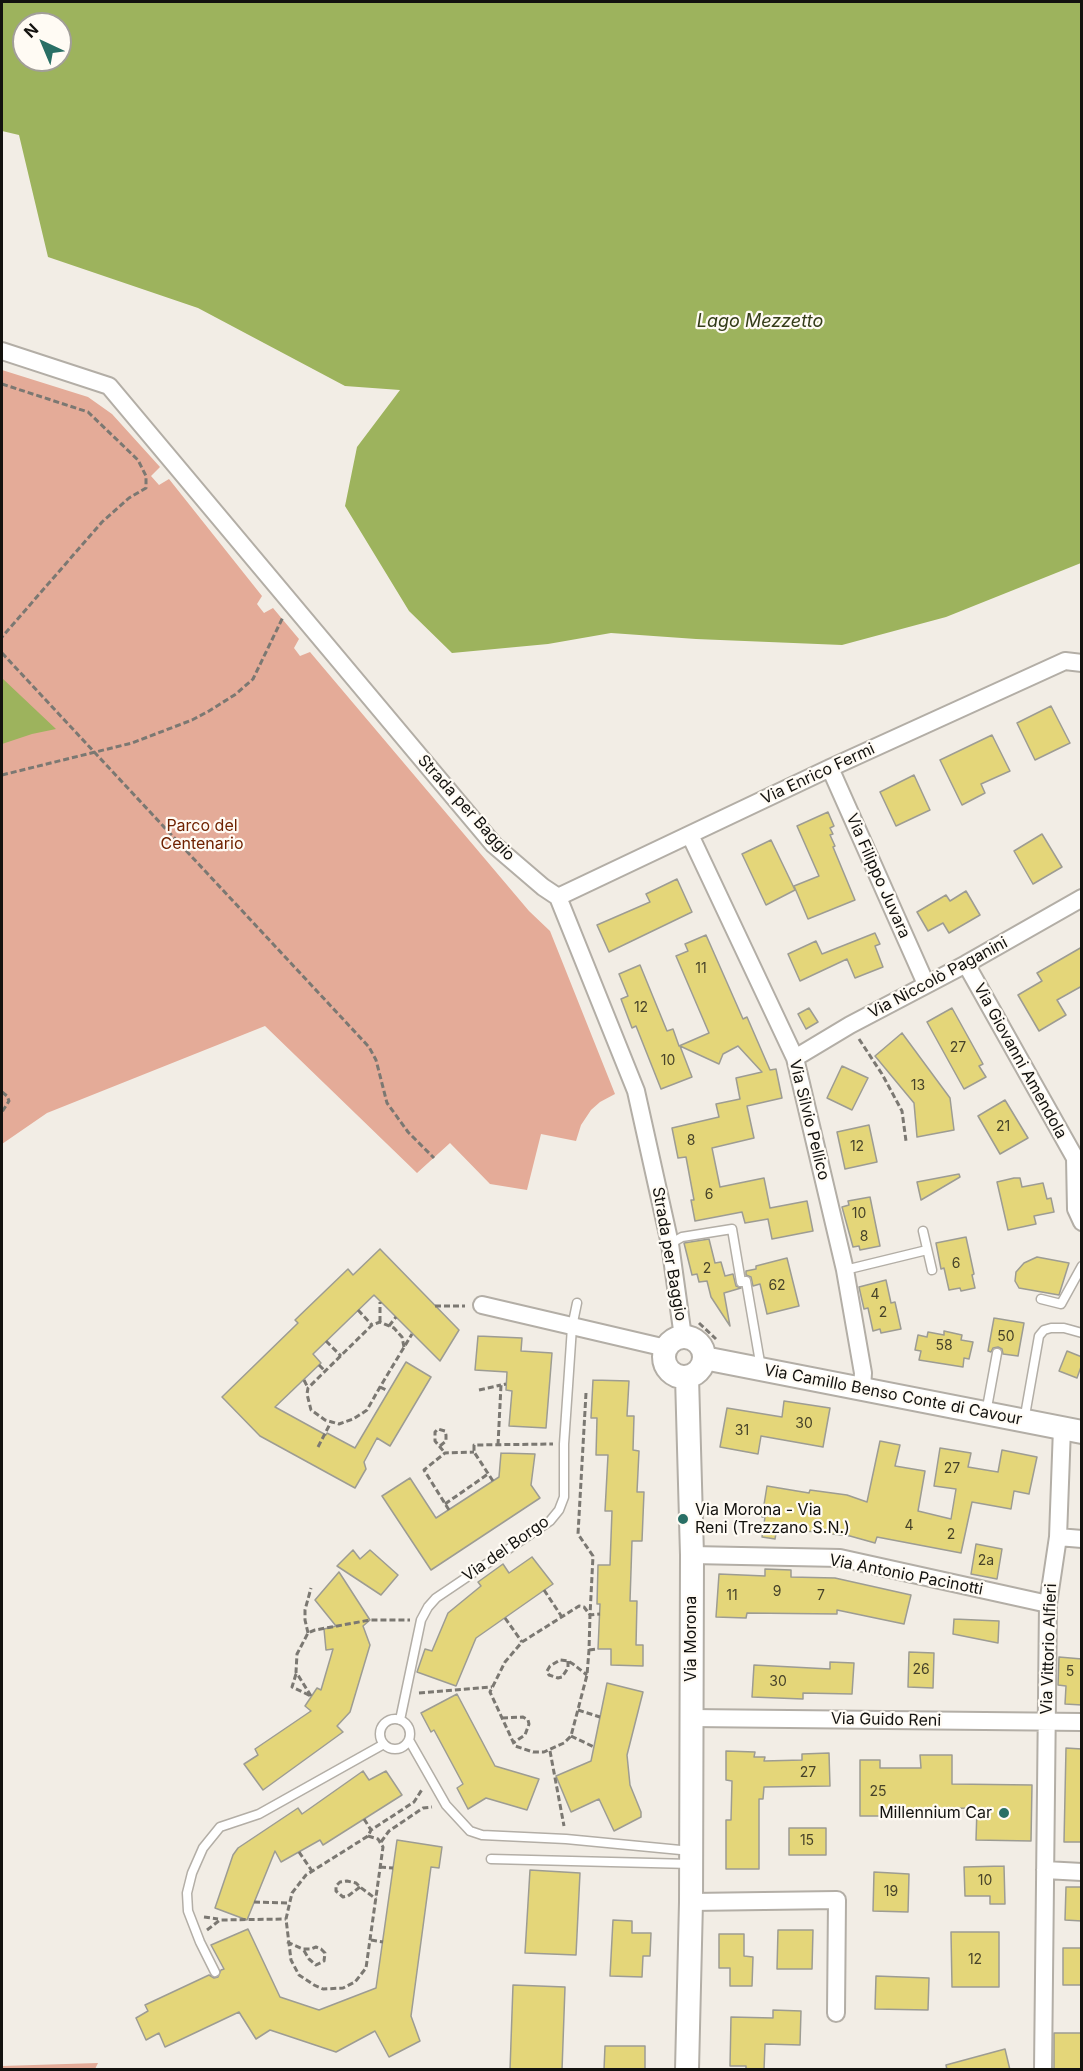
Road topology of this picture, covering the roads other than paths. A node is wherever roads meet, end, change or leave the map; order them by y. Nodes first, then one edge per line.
1 (2, 351) edge
2 (1082, 663) edge
3 (830, 768) junction
4 (690, 835) junction
5 (558, 897) junction
6 (1082, 898) edge
7 (966, 964) junction
8 (926, 984) junction
9 (795, 1058) junction
10 (1078, 1162) edge
11 (1082, 1222) edge
12 (923, 1231) dead end
13 (670, 1244) junction
14 (927, 1250) junction
15 (1082, 1266) edge
16 (845, 1270) junction
17 (932, 1270) dead end
18 (1041, 1299) dead end
19 (577, 1304) dead end
20 (482, 1305) road end
21 (572, 1327) junction
22 (1082, 1333) edge
23 (675, 1343) junction
24 (997, 1353) dead end
25 (704, 1358) junction
26 (761, 1369) junction
27 (687, 1377) junction
28 (862, 1388) junction
29 (986, 1413) junction
30 (1024, 1421) junction
31 (1072, 1430) edge
32 (1058, 1537) junction
33 (1082, 1539) edge
34 (692, 1555) junction
35 (1048, 1604) junction
36 (691, 1718) junction
37 (400, 1720) junction
38 (1046, 1722) junction
39 (1082, 1722) edge
40 (409, 1740) junction
41 (384, 1744) junction
42 (691, 1858) junction
43 (490, 1859) dead end
44 (1045, 1870) junction
45 (1082, 1872) edge
46 (691, 1902) junction
47 (215, 1972) dead end
48 (836, 2013) dead end
49 (687, 2070) edge
50 (1043, 2070) edge

1 - 5 street, Strada per Baggio
2 - 3 street, Via Enrico Fermi
3 - 4 street, Via Enrico Fermi
3 - 8 street, Via Filippo Juvara
4 - 5 street, Via Enrico Fermi
4 - 9 street, Via Silvio Pellico
5 - 13 street, Strada per Baggio
6 - 7 street, Via Niccolò Paganini
7 - 8 street, Via Niccolò Paganini
7 - 10 street, Via Giovanni Amendola
8 - 9 street, Via Niccolò Paganini
9 - 16 street, Via Silvio Pellico
10 - 11 street, Via Giovanni Amendola
12 - 14 lane
13 - 23 street, Strada per Baggio
13 - 26 lane
14 - 16 lane
14 - 17 lane
15 - 18 lane
16 - 28 street, Via Silvio Pellico
19 - 21 lane, Via del Borgo
20 - 21 street
21 - 23 street
21 - 37 lane, Via del Borgo
22 - 30 lane
23 - 25 main road
23 - 27 main road
24 - 29 lane
25 - 26 main road, Via Camillo Benso Conte di Cavour
25 - 27 main road
26 - 28 main road, Via Camillo Benso Conte di Cavour
27 - 34 main road, Via Morona
28 - 29 main road, Via Camillo Benso Conte di Cavour
29 - 30 main road, Via Camillo Benso Conte di Cavour
30 - 31 main road, Via Camillo Benso Conte di Cavour
31 - 32 street, Via Vittorio Alfieri
32 - 33 street
32 - 35 street, Via Vittorio Alfieri
34 - 35 street, Via Antonio Pacinotti
34 - 36 main road, Via Morona
35 - 38 street, Via Vittorio Alfieri
36 - 38 street, Via Guido Reni
36 - 42 main road, Via Morona
37 - 40 lane
37 - 41 lane
38 - 39 street, Via Guido Reni
38 - 44 street, Via Vittorio Alfieri
40 - 41 lane
40 - 42 lane
41 - 47 lane
42 - 43 lane
42 - 46 main road, Via Morona
44 - 45 street
44 - 50 street, Via Vittorio Alfieri
46 - 48 street
46 - 49 main road, Via Morona

